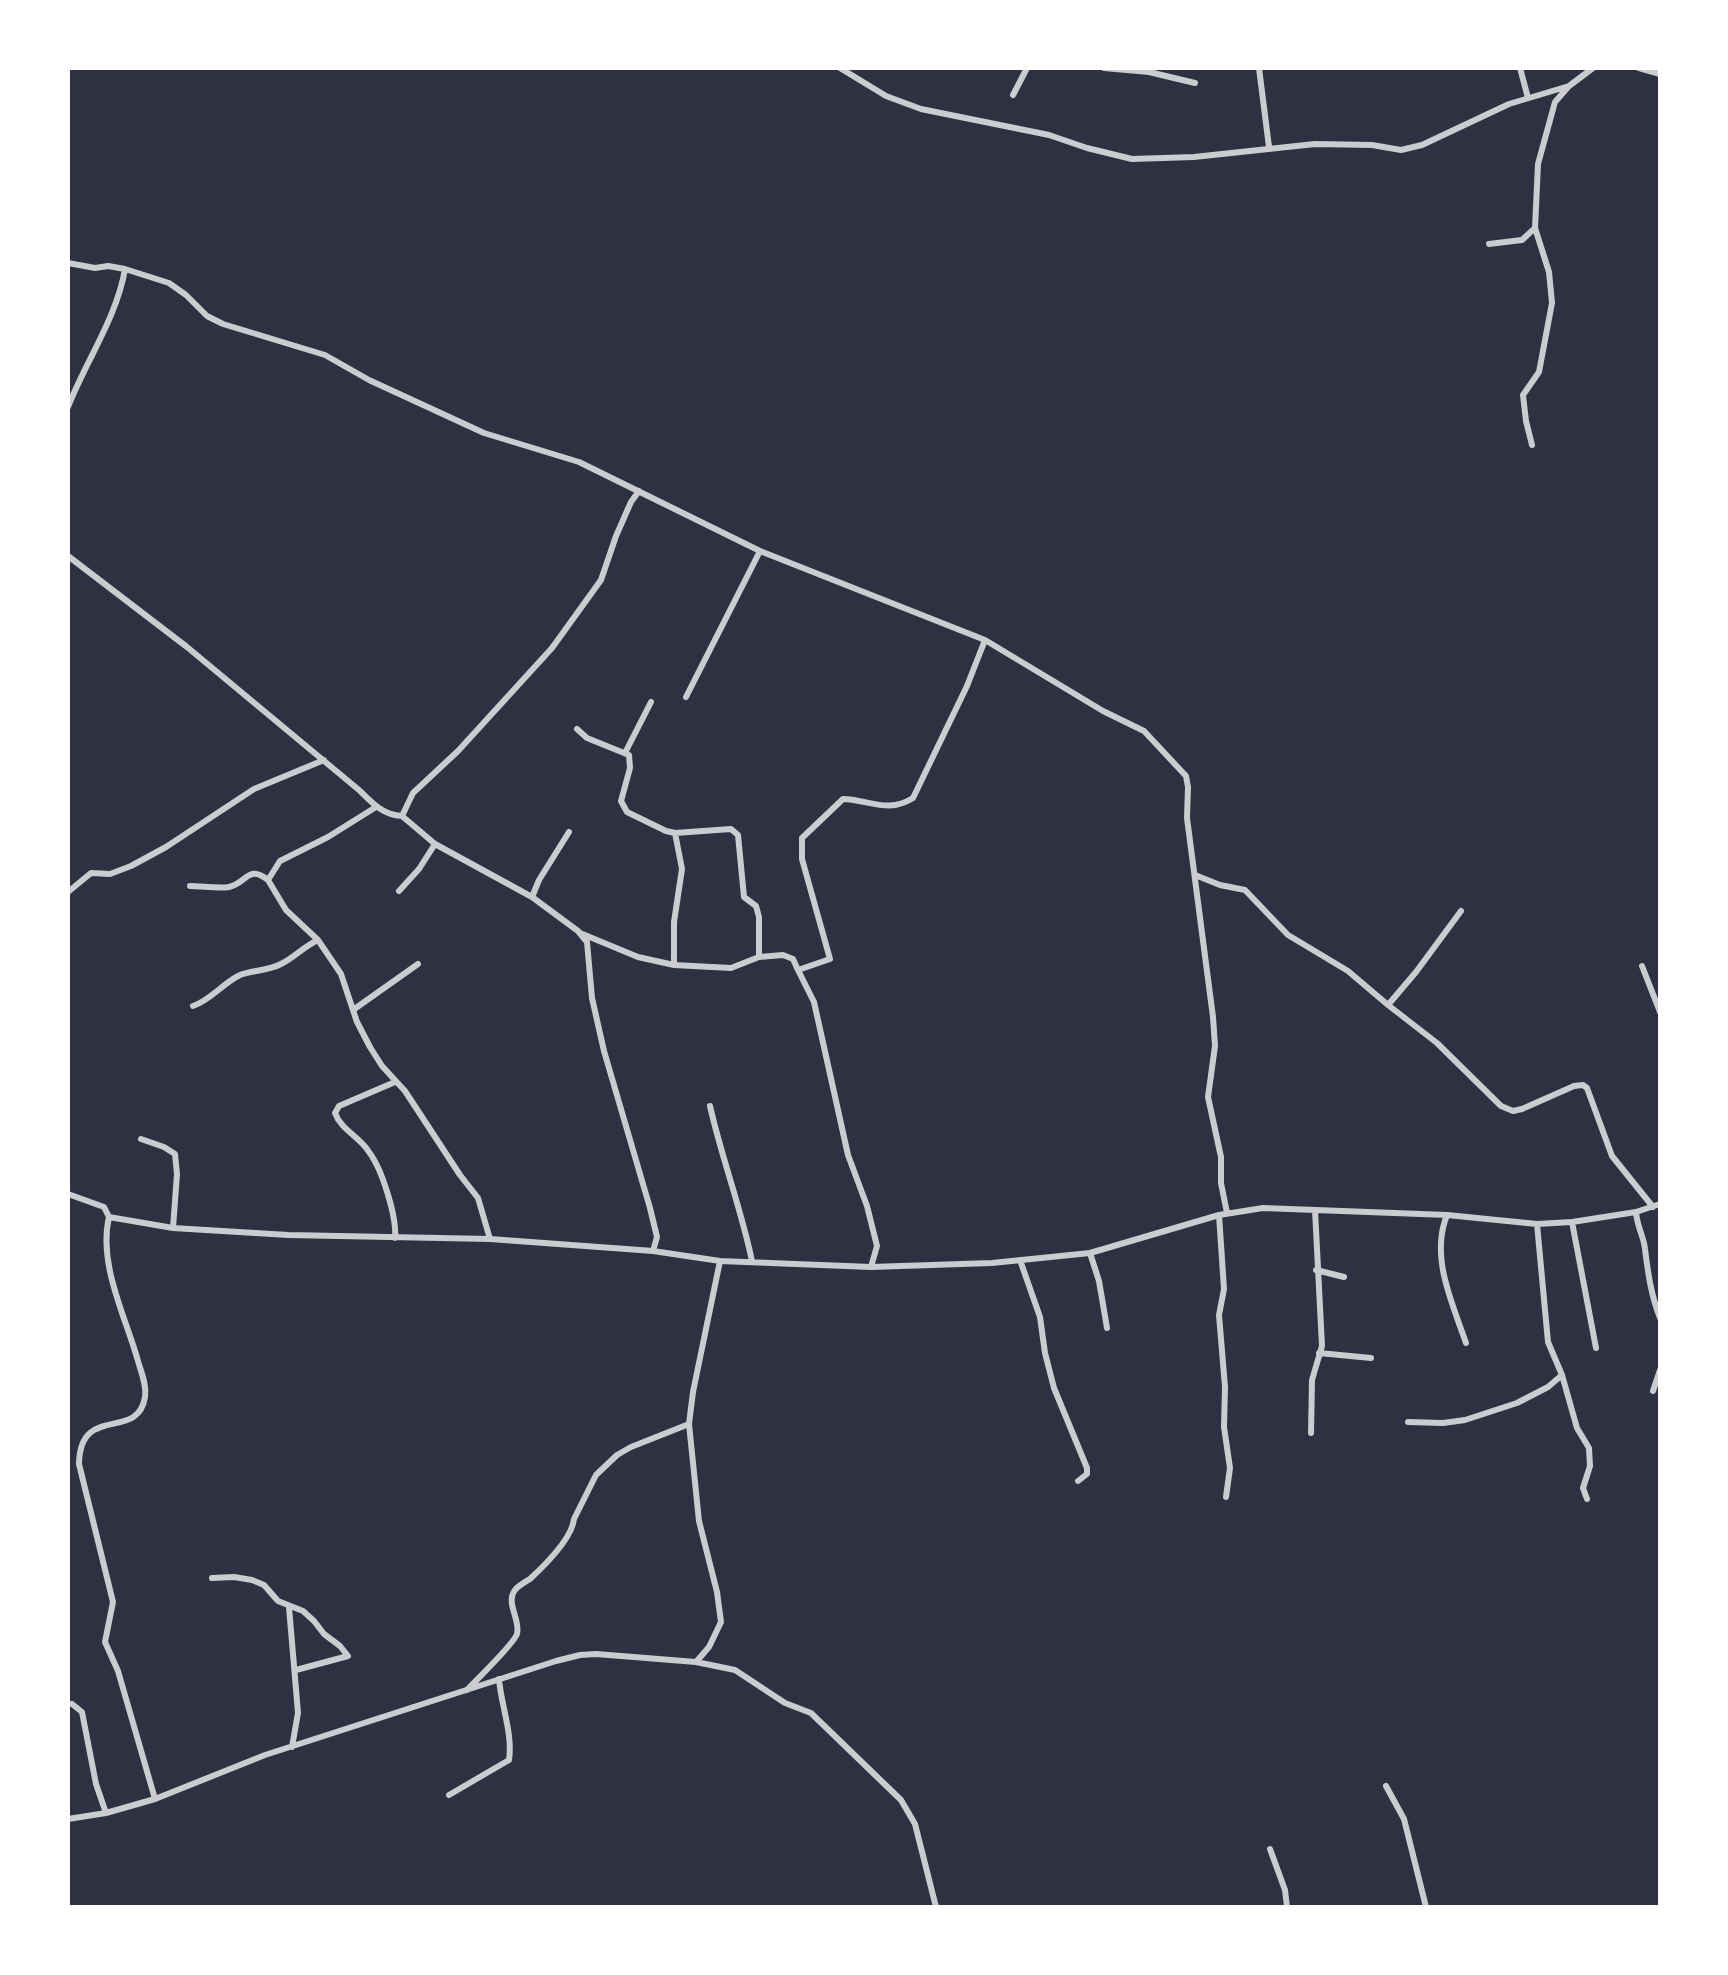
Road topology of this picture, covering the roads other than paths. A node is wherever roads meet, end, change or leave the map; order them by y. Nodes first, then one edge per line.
1 (840, 68) edge
2 (1027, 68) edge
3 (1104, 68) edge
4 (1259, 68) edge
5 (1520, 68) edge
6 (1593, 68) edge
7 (1639, 68) edge
8 (1660, 74) edge
9 (1195, 83) dead end
10 (1569, 86) junction
11 (1013, 95) dead end
12 (1528, 98) junction
13 (1269, 147) junction
14 (1535, 228) junction
15 (1489, 244) dead end
16 (68, 263) edge
17 (125, 269) junction
18 (68, 407) edge
19 (1532, 445) dead end
20 (639, 491) junction
21 (760, 551) junction
22 (68, 556) edge
23 (985, 640) junction
24 (686, 697) dead end
25 (651, 702) dead end
26 (577, 729) dead end
27 (625, 753) junction
28 (324, 760) junction
29 (376, 807) junction
30 (402, 816) junction
31 (569, 832) dead end
32 (675, 833) junction
33 (435, 844) junction
34 (1195, 875) junction
35 (268, 880) junction
36 (190, 886) dead end
37 (399, 891) dead end
38 (68, 892) edge
39 (532, 897) junction
40 (1461, 911) dead end
41 (578, 931) junction
42 (318, 940) junction
43 (759, 957) junction
44 (418, 964) dead end
45 (674, 965) junction
46 (1642, 966) dead end
47 (798, 970) junction
48 (1388, 1005) junction
49 (193, 1006) dead end
50 (353, 1010) junction
51 (1660, 1012) edge
52 (395, 1082) junction
53 (710, 1106) dead end
54 (141, 1139) dead end
55 (68, 1194) edge
56 (1656, 1205) edge
57 (1315, 1210) junction
58 (1636, 1212) junction
59 (1227, 1213) junction
60 (1219, 1215) junction
61 (1447, 1215) junction
62 (109, 1217) junction
63 (1572, 1222) junction
64 (1537, 1224) junction
65 (173, 1228) junction
66 (395, 1238) junction
67 (490, 1239) junction
68 (653, 1251) junction
69 (1090, 1253) junction
70 (1020, 1260) junction
71 (720, 1261) junction
72 (752, 1261) junction
73 (871, 1267) junction
74 (1316, 1270) junction
75 (1344, 1277) dead end
76 (1660, 1318) edge
77 (1107, 1328) dead end
78 (1466, 1343) dead end
79 (1596, 1348) dead end
80 (1319, 1353) junction
81 (1371, 1358) dead end
82 (1660, 1370) edge
83 (1562, 1375) junction
84 (1653, 1391) dead end
85 (1408, 1422) dead end
86 (689, 1424) junction
87 (1311, 1433) dead end
88 (1078, 1481) dead end
89 (1226, 1497) dead end
90 (1587, 1499) dead end
91 (212, 1578) dead end
92 (289, 1607) junction
93 (696, 1662) junction
94 (296, 1670) junction
95 (499, 1679) junction
96 (466, 1692) junction
97 (72, 1704) dead end
98 (292, 1747) junction
99 (1386, 1786) dead end
100 (449, 1795) dead end
101 (155, 1799) junction
102 (106, 1813) junction
103 (68, 1819) edge
104 (1270, 1849) dead end
105 (936, 1907) edge
106 (1287, 1907) edge
107 (1426, 1907) edge

1 - 13 street
2 - 11 street
3 - 9 street
4 - 13 street
5 - 12 street
6 - 10 street
7 - 8 street
10 - 12 street
10 - 14 street
12 - 13 street
14 - 15 street
14 - 19 street
16 - 17 street
17 - 18 street
17 - 20 street
20 - 21 street
20 - 30 street
21 - 23 street
21 - 24 street
22 - 28 street
23 - 34 street
23 - 47 street
25 - 27 street
26 - 27 street
27 - 32 street
28 - 29 street
28 - 38 street
29 - 30 street
29 - 35 street
30 - 33 street
31 - 39 street
32 - 43 street
32 - 45 street
33 - 37 street
33 - 39 street
34 - 48 street
34 - 59 street
35 - 36 street
35 - 42 street
39 - 41 street
40 - 48 street
41 - 45 street
41 - 68 street
42 - 49 street
42 - 50 street
43 - 45 street
43 - 47 street
44 - 50 street
46 - 51 street
47 - 73 street
48 - 56 street
50 - 52 street
52 - 66 street
52 - 67 street
53 - 72 street
54 - 65 street
55 - 62 street
56 - 58 street
57 - 59 street
57 - 61 street
57 - 74 street
58 - 63 street
58 - 76 street
59 - 60 street
60 - 69 street
60 - 89 street
61 - 64 street
61 - 78 street
62 - 65 street
62 - 101 street
63 - 64 street
63 - 79 street
64 - 83 street
65 - 66 street
66 - 67 street
67 - 68 street
68 - 71 street
69 - 70 street
69 - 77 street
70 - 73 street
70 - 88 street
71 - 72 street
71 - 86 street
72 - 73 street
74 - 75 street
74 - 80 street
80 - 81 street
80 - 87 street
82 - 84 street
83 - 85 street
83 - 90 street
86 - 93 street
86 - 96 street
91 - 92 street
92 - 94 street
92 - 94 street
93 - 95 street
93 - 105 street
94 - 98 street
95 - 96 street
95 - 100 street
96 - 98 street
97 - 102 street
98 - 101 street
99 - 107 street
101 - 102 street
102 - 103 street
104 - 106 street

